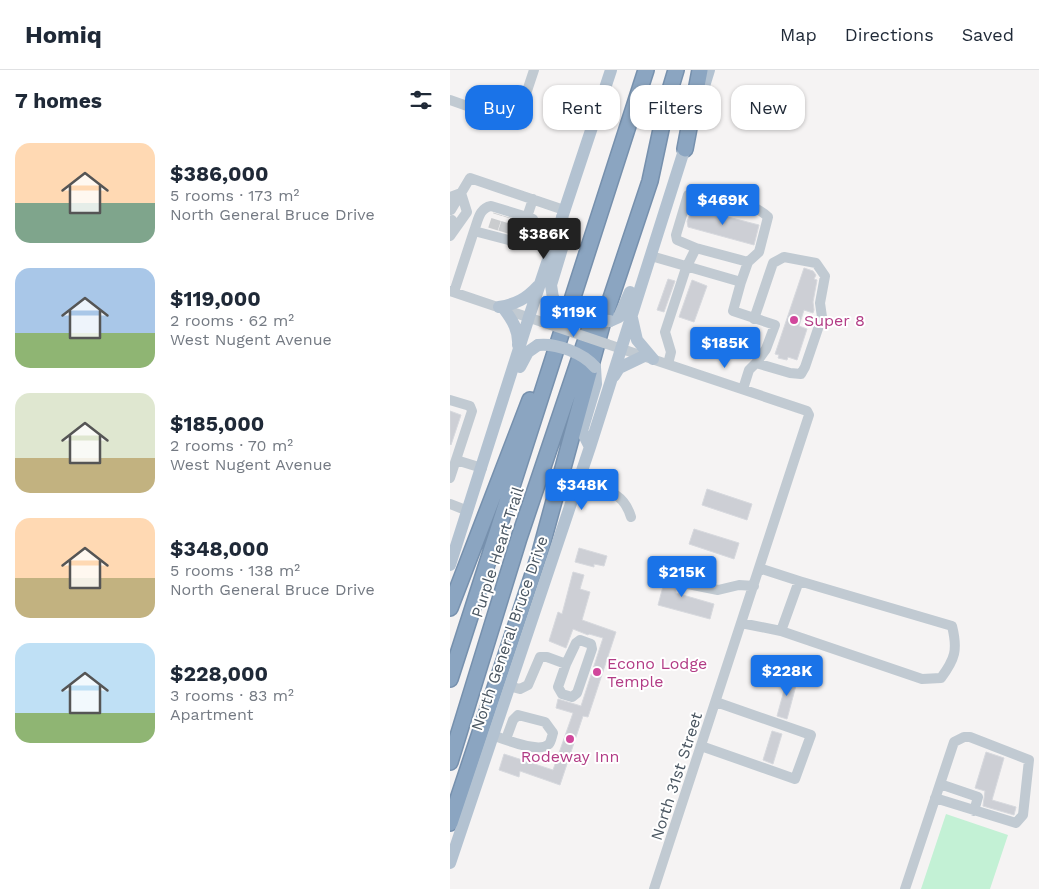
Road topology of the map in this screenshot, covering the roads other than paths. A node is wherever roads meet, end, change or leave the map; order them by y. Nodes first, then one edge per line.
1 (534, 70) edge
2 (611, 70) edge
3 (646, 70) edge
4 (676, 70) edge
5 (700, 70) edge
6 (709, 70) edge
7 (671, 85) edge
8 (450, 100) edge
9 (656, 130) edge
10 (661, 130) edge
11 (685, 149) junction
12 (533, 199) junction
13 (453, 207) edge
14 (563, 213) junction
15 (511, 215) junction
16 (474, 231) junction
17 (450, 236) edge
18 (591, 242) junction
19 (696, 248) junction
20 (653, 250) junction
21 (748, 262) junction
22 (686, 268) junction
23 (740, 282) junction
24 (540, 284) junction
25 (452, 292) edge
26 (502, 308) junction
27 (632, 315) junction
28 (529, 317) junction
29 (754, 319) junction
30 (621, 348) junction
31 (518, 354) junction
32 (648, 357) junction
33 (756, 363) junction
34 (668, 364) junction
35 (611, 380) junction
36 (743, 389) junction
37 (504, 398) junction
38 (450, 400) edge
39 (590, 447) junction
40 (456, 460) junction
41 (482, 468) junction
42 (450, 478) edge
43 (578, 481) junction
44 (450, 504) edge
45 (468, 511) junction
46 (631, 517) dead end
47 (453, 546) edge
48 (450, 565) edge
49 (759, 568) junction
50 (799, 581) junction
51 (683, 583) dead end
52 (754, 586) junction
53 (450, 608) edge
54 (741, 623) junction
55 (781, 631) junction
56 (517, 659) junction
57 (568, 662) junction
58 (535, 664) junction
59 (586, 666) junction
60 (450, 679) edge
61 (508, 686) junction
62 (716, 702) junction
63 (492, 735) junction
64 (506, 739) junction
65 (701, 746) junction
66 (450, 762) edge
67 (940, 784) junction
68 (936, 798) junction
69 (974, 811) junction
70 (450, 823) edge
71 (450, 863) edge
72 (654, 889) edge
73 (905, 889) edge

1 - 8 street
2 - 14 main road
3 - 18 highway, Purple Heart Trail
4 - 7 highway, Purple Heart Trail
5 - 11 highway
6 - 11 main road, North General Bruce Drive
9 - 66 highway, Purple Heart Trail
10 - 70 highway
11 - 20 main road, North General Bruce Drive
12 - 13 street
12 - 14 street
12 - 15 street
13 - 17 street
14 - 20 main road, bridge
14 - 24 main road
15 - 16 street
15 - 16 street
16 - 25 street
18 - 53 highway
18 - 60 highway, Purple Heart Trail
19 - 21 street
19 - 21 street
19 - 22 street
20 - 22 street
20 - 27 main road, North General Bruce Drive
21 - 23 street
22 - 23 street
22 - 34 street
23 - 29 street
24 - 26 main road
24 - 28 main road
25 - 26 street
26 - 28 street
26 - 31 main road
27 - 30 main road, North General Bruce Drive
27 - 32 main road
28 - 30 street, bridge
28 - 31 main road
29 - 33 street
29 - 33 street
30 - 32 street
30 - 35 main road, North General Bruce Drive
31 - 37 main road
32 - 34 street
32 - 35 main road
33 - 36 street
34 - 36 street
35 - 39 main road, North General Bruce Drive
36 - 49 street, North 31st Street
37 - 39 main road, bridge
37 - 41 main road
38 - 40 street
39 - 43 main road, North General Bruce Drive
40 - 41 street
40 - 42 street
41 - 45 main road
43 - 46 street
43 - 56 main road, North General Bruce Drive
44 - 45 street
45 - 47 main road
47 - 48 main road
49 - 50 street
49 - 52 street, North 31st Street
50 - 55 street
50 - 55 street
51 - 52 street
52 - 54 street, North 31st Street
54 - 55 street
54 - 62 street, North 31st Street
56 - 58 street
56 - 61 main road, North General Bruce Drive
57 - 58 street
57 - 59 street
57 - 59 street
57 - 59 street
58 - 61 street
61 - 63 main road, North General Bruce Drive
62 - 65 street, North 31st Street
62 - 65 street
63 - 64 street
63 - 71 main road, North General Bruce Drive
64 - 64 street
65 - 72 street, North 31st Street
67 - 68 street
67 - 69 street
67 - 69 street
68 - 69 street
68 - 73 street

